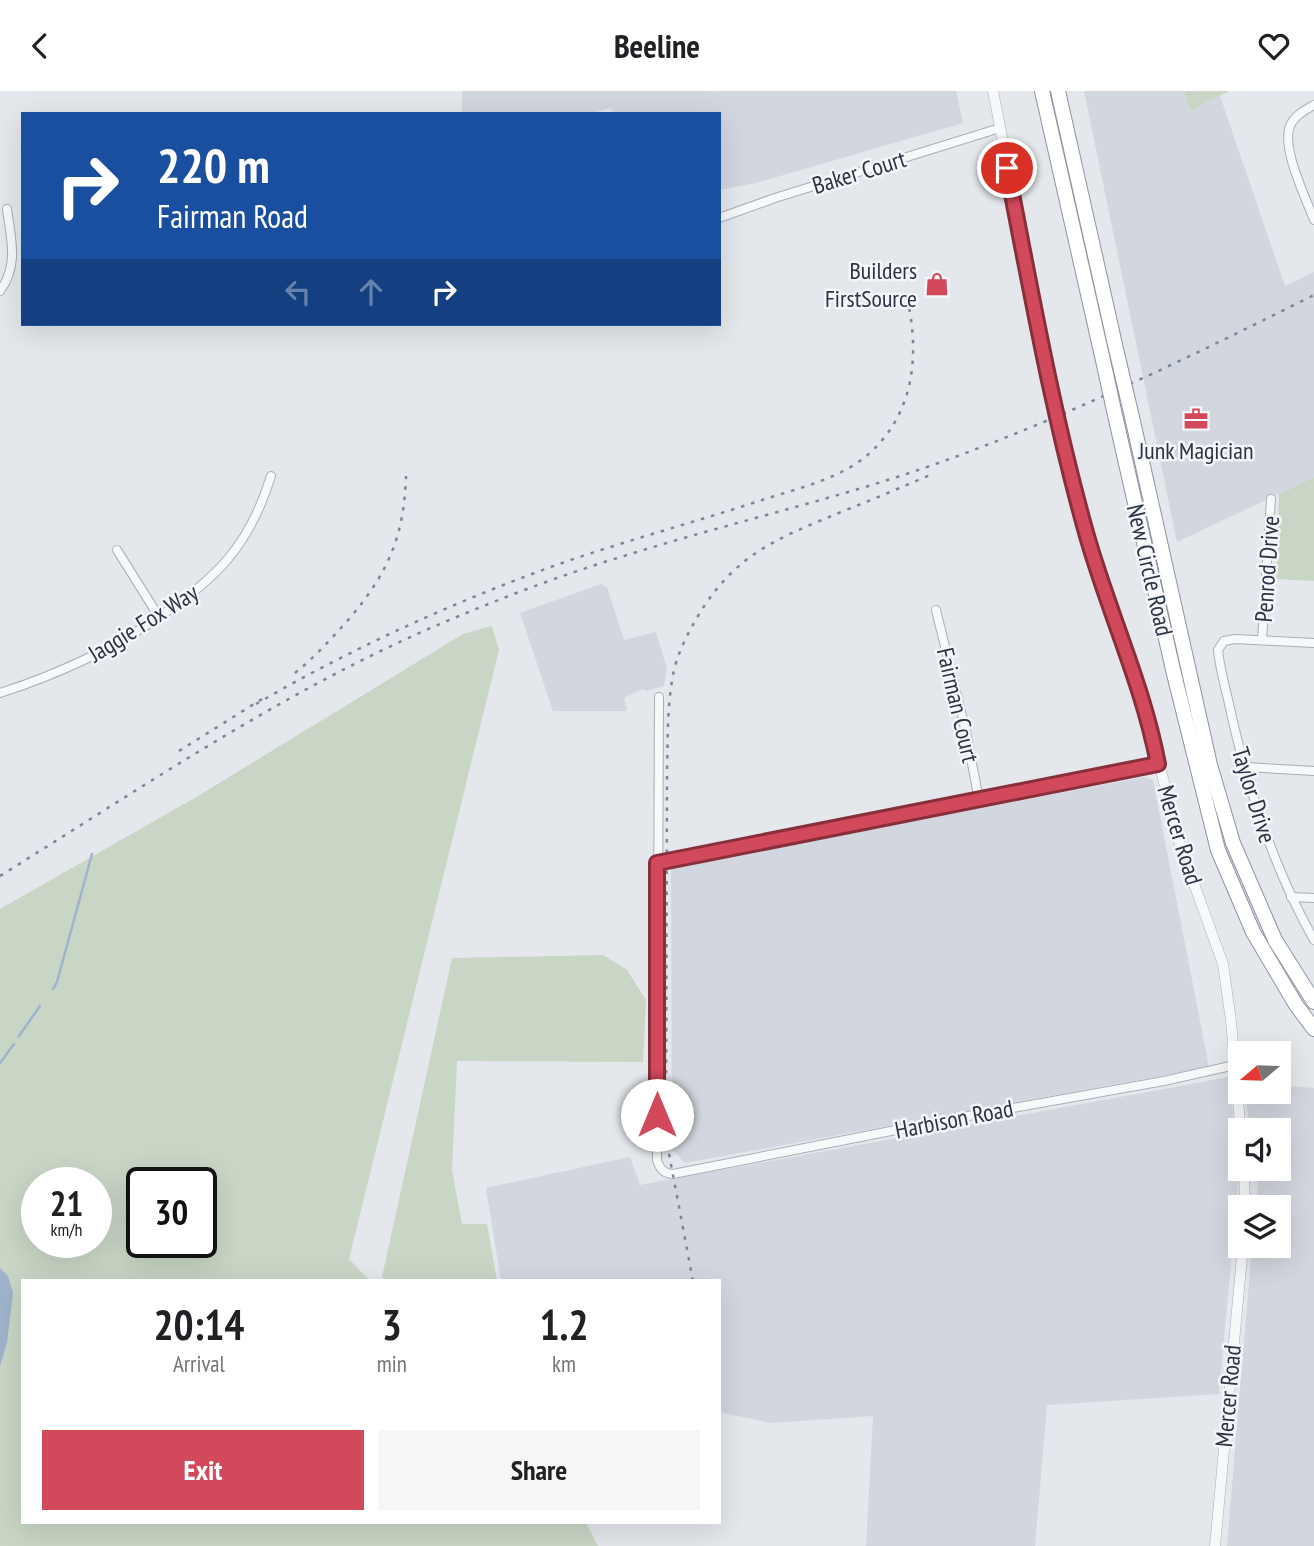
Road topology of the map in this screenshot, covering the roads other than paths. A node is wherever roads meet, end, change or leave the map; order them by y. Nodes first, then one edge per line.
1 (993, 91) edge
2 (1042, 91) edge
3 (1058, 91) edge
4 (1314, 104) edge
5 (1000, 128) junction
6 (1311, 201) edge
7 (7, 209) dead end
8 (721, 217) edge
9 (1314, 220) edge
10 (0, 291) edge
11 (271, 476) dead end
12 (1271, 499) dead end
13 (117, 550) dead end
14 (936, 610) dead end
15 (159, 617) junction
16 (1262, 640) junction
17 (1314, 643) edge
18 (0, 693) edge
19 (659, 697) dead end
20 (1158, 764) junction
21 (1244, 767) junction
22 (1314, 771) edge
23 (979, 800) junction
24 (657, 863) junction
25 (1291, 897) junction
26 (1314, 898) edge
27 (1314, 940) edge
28 (1314, 1002) edge
29 (1314, 1029) edge
30 (1232, 1041) edge
31 (1228, 1067) edge
32 (1242, 1258) edge
33 (1215, 1546) edge

1 - 5 street, Mercer Road
2 - 29 highway, New Circle Road, bridge
3 - 28 highway, New Circle Road, bridge
4 - 6 street
5 - 8 street, Baker Court
5 - 20 street, Mercer Road, bridge
6 - 9 street
7 - 10 street
11 - 15 street, Jaggie Fox Way
12 - 16 street, Penrod Drive
13 - 15 street
14 - 23 street, Fairman Court
15 - 18 street, Jaggie Fox Way
16 - 17 street
16 - 21 street, Taylor Drive
19 - 24 street
20 - 23 street
20 - 30 street, Mercer Road
21 - 22 street
21 - 25 street, Taylor Drive
23 - 24 street
24 - 31 street, Harbison Road
25 - 26 street
25 - 27 street, Taylor Drive
32 - 33 street, Mercer Road

